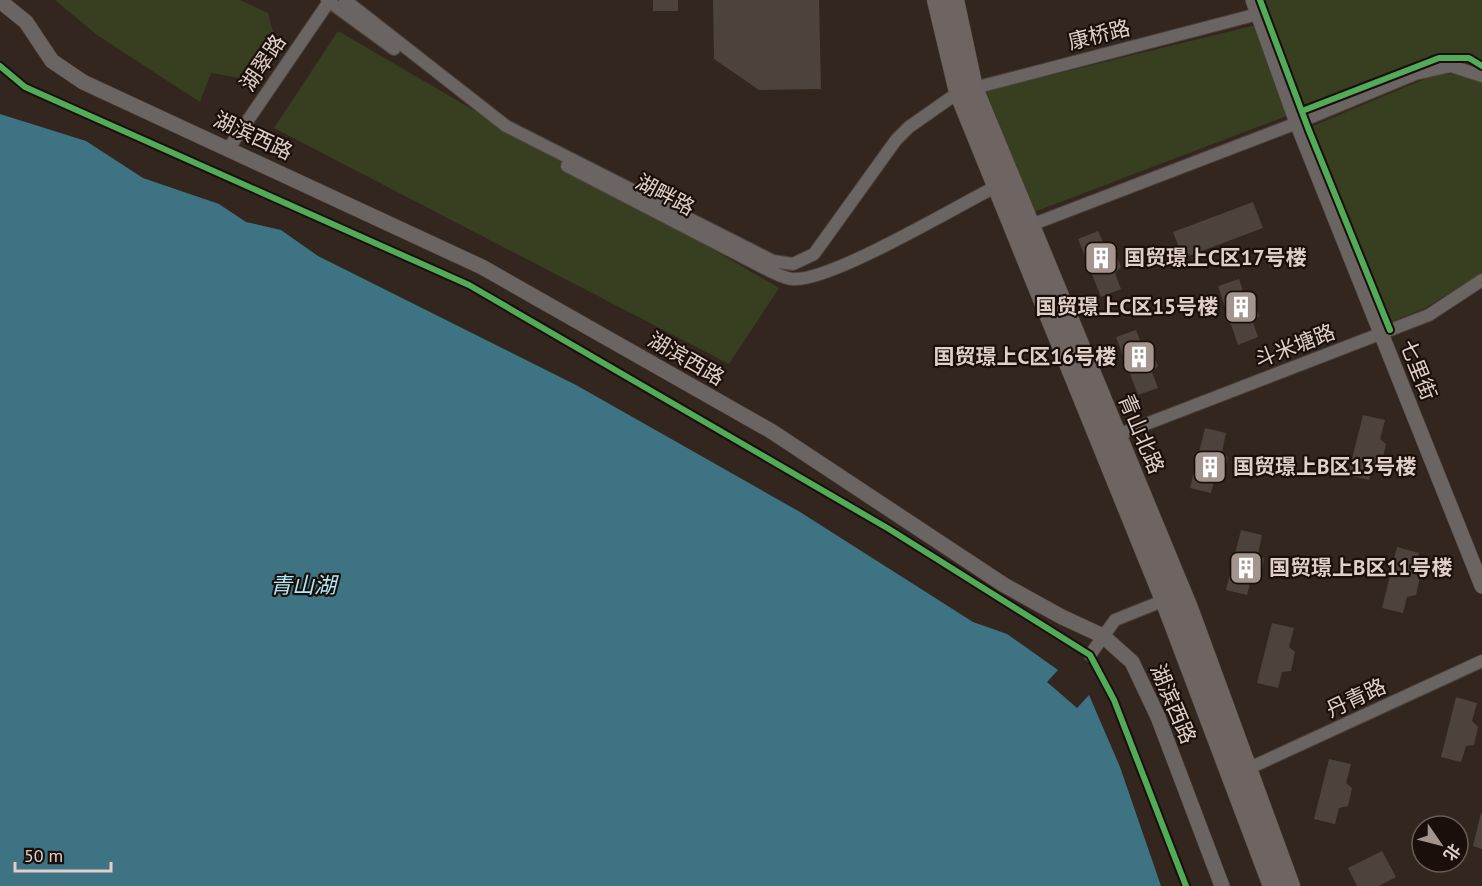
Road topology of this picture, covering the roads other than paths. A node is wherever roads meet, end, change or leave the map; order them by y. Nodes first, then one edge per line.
1 (0, 0) edge
2 (329, 0) edge
3 (345, 0) edge
4 (937, 0) edge
5 (954, 0) edge
6 (1256, 7) edge
7 (1482, 76) edge
8 (961, 93) junction
9 (1297, 123) junction
10 (229, 148) junction
11 (1004, 183) junction
12 (1031, 225) junction
13 (1482, 280) edge
14 (1381, 333) junction
15 (1115, 436) junction
16 (1482, 586) edge
17 (1164, 600) junction
18 (1103, 636) junction
19 (1090, 655) dead end
20 (1482, 660) edge
21 (1245, 770) junction
22 (1222, 886) edge
23 (1273, 886) edge
24 (1290, 886) edge

1 - 10 street, 湖滨西路
2 - 10 street, 湖翠路
2 - 11 street, 湖畔路
3 - 8 street, 湖畔路
4 - 8 main road, 青山北路
5 - 8 main road, 青山北路
6 - 8 street, 康桥路
6 - 9 street, 七里街
7 - 9 street
8 - 11 main road, 青山北路
9 - 12 street
9 - 14 street, 七里街
10 - 18 street, 湖滨西路
11 - 12 main road, 青山北路
11 - 17 main road, 青山北路
12 - 15 main road, 青山北路
13 - 14 street, 斗米塘路
14 - 15 street, 斗米塘路
14 - 16 street, 七里街
15 - 21 main road, 青山北路
17 - 18 street
17 - 23 main road, 青山北路
18 - 19 street
18 - 22 street, 湖滨西路
20 - 21 street, 丹青路
21 - 24 main road, 青山北路

